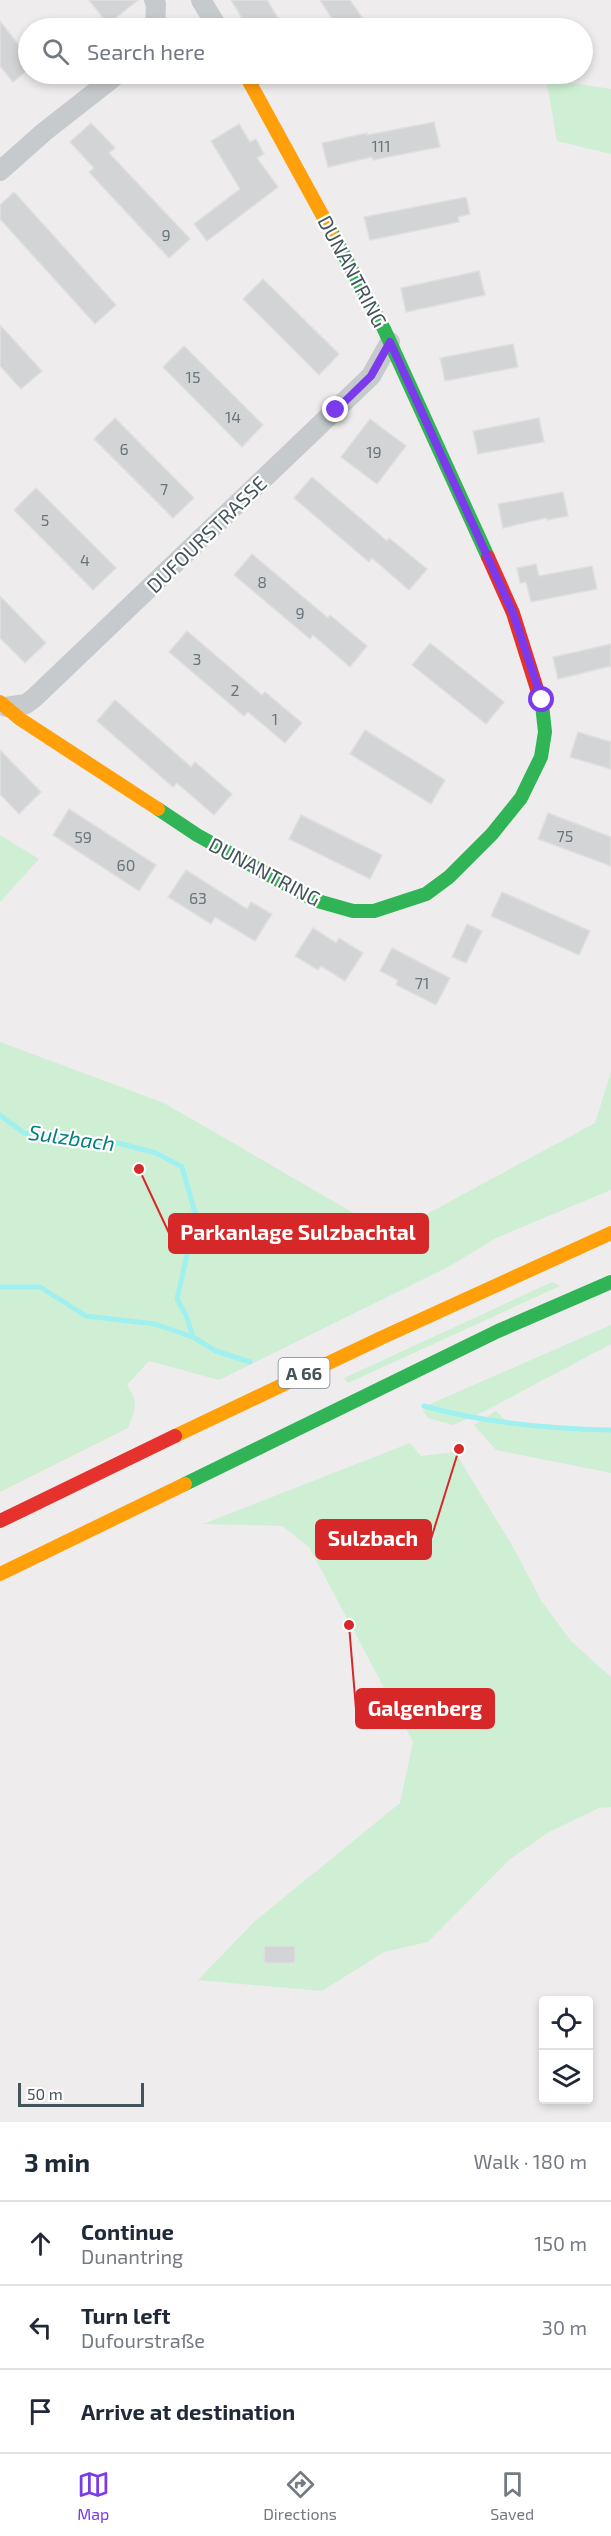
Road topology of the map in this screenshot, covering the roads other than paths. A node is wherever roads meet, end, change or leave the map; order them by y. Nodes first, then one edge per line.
1 (201, 0) edge
2 (159, 1) edge
3 (156, 18) edge
4 (212, 18) edge
5 (105, 84) edge
6 (251, 84) edge
7 (0, 171) edge
8 (390, 342) junction
9 (3, 705) edge
10 (611, 1233) edge
11 (611, 1282) edge
12 (0, 1521) edge
13 (0, 1574) edge

1 - 4 street
2 - 3 street
5 - 7 street
6 - 8 main road, DUNANTRING
8 - 9 street, DUFOURSTRASSE
8 - 9 main road, DUNANTRING
10 - 12 main road, A 66
11 - 13 main road, A 66

